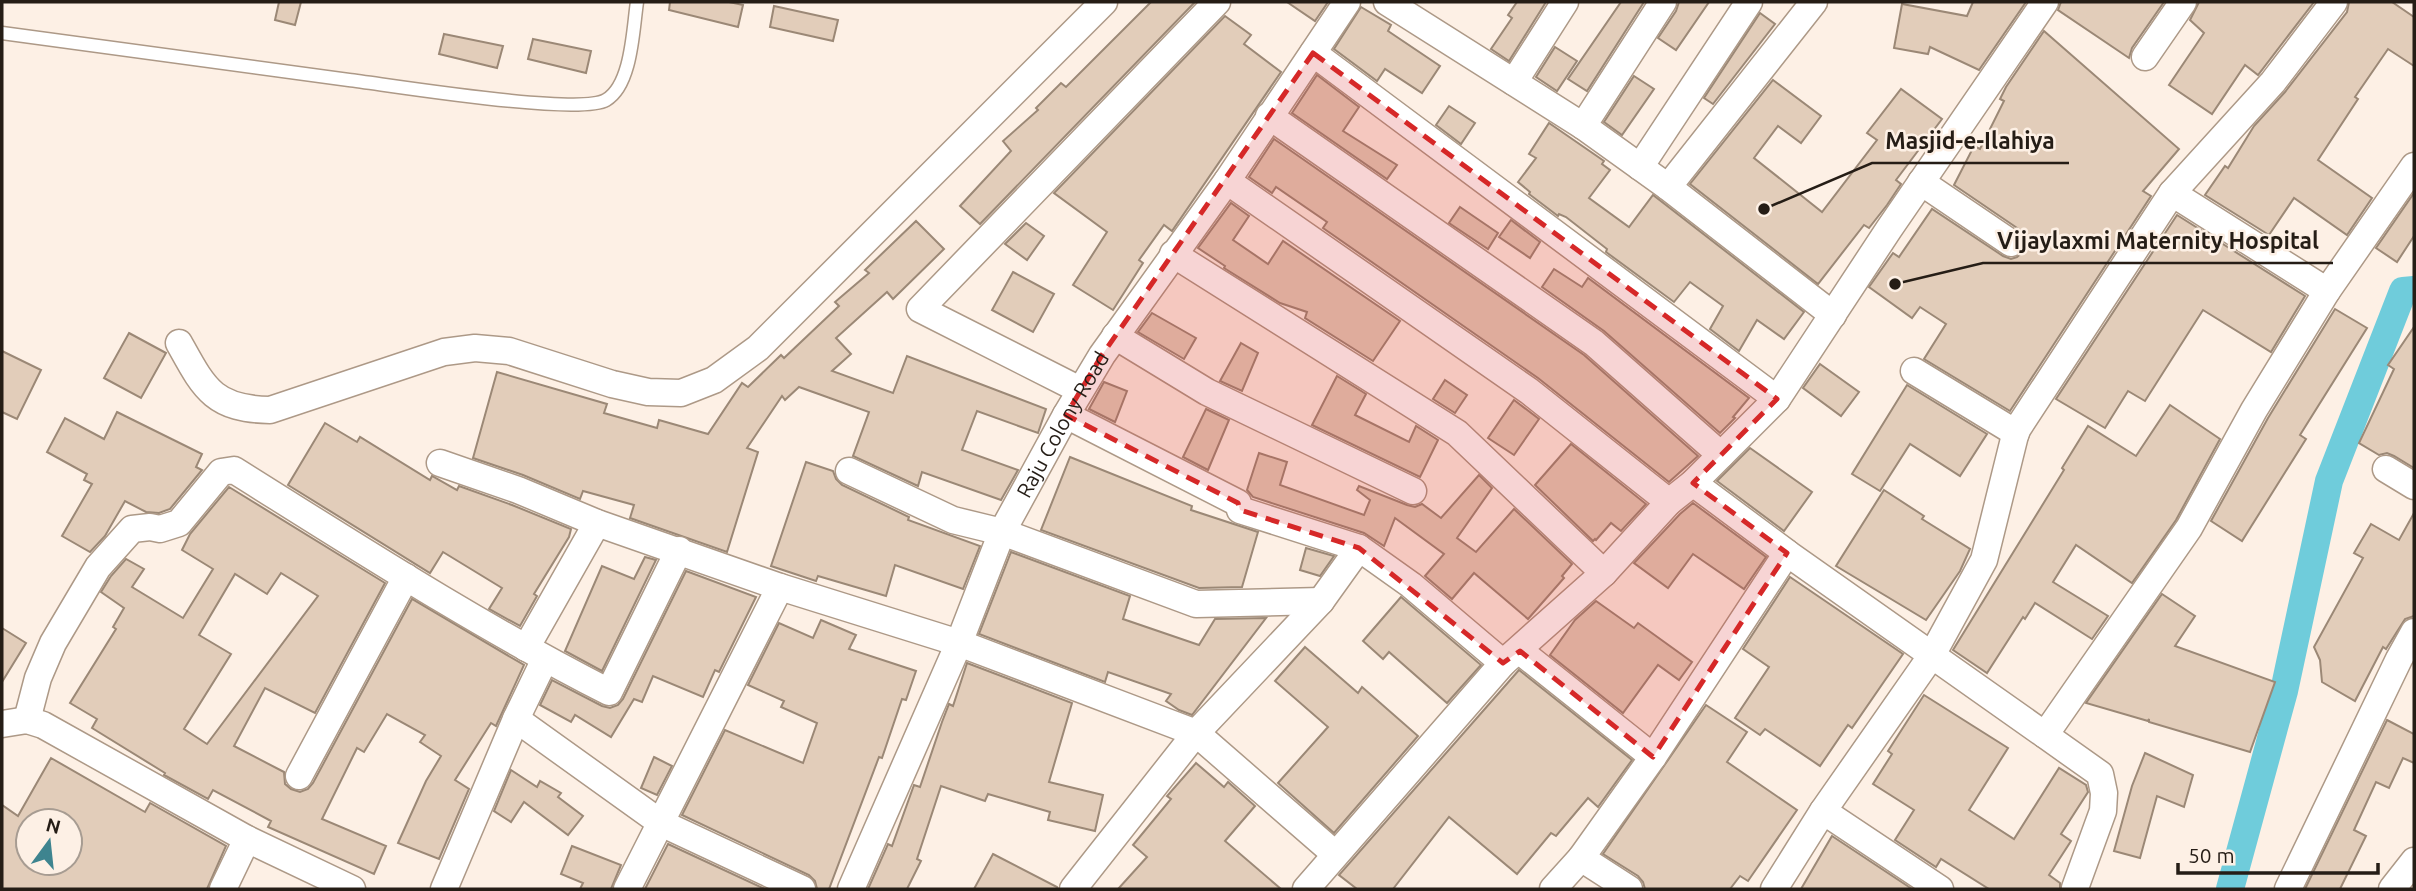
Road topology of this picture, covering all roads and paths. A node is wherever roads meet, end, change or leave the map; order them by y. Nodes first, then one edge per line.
1 (637, 2) edge
2 (1104, 2) edge
3 (1217, 2) edge
4 (1347, 2) edge
5 (1387, 2) edge
6 (1565, 2) edge
7 (1663, 2) edge
8 (1748, 2) edge
9 (1814, 2) edge
10 (2045, 2) edge
11 (2183, 2) edge
12 (2334, 2) edge
13 (2, 33) edge
14 (1313, 53) junction
15 (2145, 57) dead end
16 (1514, 82) junction
17 (1269, 116) junction
18 (1583, 125) junction
19 (2414, 166) edge
20 (1640, 167) junction
21 (1227, 181) junction
22 (1921, 182) junction
23 (1668, 187) junction
24 (2172, 193) junction
25 (2011, 243) dead end
26 (1173, 254) junction
27 (2327, 291) junction
28 (1833, 315) junction
29 (1115, 336) junction
30 (179, 343) dead end
31 (1914, 371) dead end
32 (1080, 390) junction
33 (1777, 399) junction
34 (1066, 415) junction
35 (2016, 433) junction
36 (1721, 455) junction
37 (440, 463) dead end
38 (2386, 469) dead end
39 (849, 471) dead end
40 (1693, 483) junction
41 (2414, 486) edge
42 (1413, 491) dead end
43 (1669, 502) junction
44 (597, 523) junction
45 (1002, 532) junction
46 (1359, 548) junction
47 (679, 550) junction
48 (1787, 553) junction
49 (1604, 573) junction
50 (406, 577) junction
51 (780, 587) junction
52 (1321, 601) junction
53 (2414, 632) edge
54 (959, 643) junction
55 (535, 654) junction
56 (1932, 655) junction
57 (1511, 657) junction
58 (516, 719) junction
59 (9, 722) edge
60 (1196, 733) junction
61 (2045, 735) junction
62 (1653, 757) junction
63 (299, 776) dead end
64 (1823, 811) junction
65 (661, 823) junction
66 (247, 839) junction
67 (1335, 854) junction
68 (1581, 858) junction
69 (2414, 861) edge
70 (223, 889) edge
71 (352, 889) edge
72 (444, 889) edge
73 (627, 889) edge
74 (802, 889) edge
75 (851, 889) edge
76 (1073, 889) edge
77 (1306, 889) edge
78 (1553, 889) edge
79 (1629, 889) edge
80 (1774, 889) edge
81 (1940, 889) edge
82 (2075, 889) edge
83 (2288, 889) edge
84 (2392, 889) edge

1 - 13 lane
2 - 30 street
3 - 32 street
4 - 14 street, Raju Colony Road
5 - 16 street
6 - 16 street
7 - 18 street
8 - 20 street
9 - 23 street
10 - 22 street
11 - 15 street
12 - 24 street
14 - 17 street, Raju Colony Road
14 - 33 street
16 - 18 street
17 - 21 street, Raju Colony Road
17 - 36 street
18 - 20 street
19 - 27 street
20 - 23 street
21 - 26 street, Raju Colony Road
21 - 43 street
22 - 25 street
22 - 28 street
23 - 28 street
24 - 27 street
24 - 35 street
26 - 29 street, Raju Colony Road
26 - 49 street
27 - 61 street
28 - 33 street
29 - 32 street, Raju Colony Road
29 - 42 street
31 - 35 street
32 - 34 street, Raju Colony Road
33 - 36 street
34 - 45 street, Raju Colony Road
34 - 46 street
35 - 56 street
36 - 40 street
37 - 44 street
38 - 41 street
39 - 45 street
40 - 43 street
40 - 48 street
43 - 49 street
44 - 47 street
44 - 55 street
45 - 52 street
45 - 54 street, Raju Colony Road
46 - 52 street
46 - 57 street
47 - 51 street
47 - 55 street
48 - 56 street
48 - 62 street
49 - 57 street
50 - 55 street
50 - 59 street
50 - 63 street
51 - 54 street
51 - 65 street
52 - 60 street
53 - 83 street
54 - 60 street
54 - 75 street, Raju Colony Road
55 - 58 street
56 - 61 street
56 - 64 street
57 - 62 street
57 - 67 street
58 - 65 street
58 - 72 street
59 - 66 street
60 - 67 street
60 - 76 street
61 - 82 street
62 - 68 street
64 - 80 street
64 - 81 street
65 - 73 street
65 - 74 street
66 - 70 street
66 - 71 street
67 - 77 street
68 - 78 street
68 - 79 street
69 - 84 street

